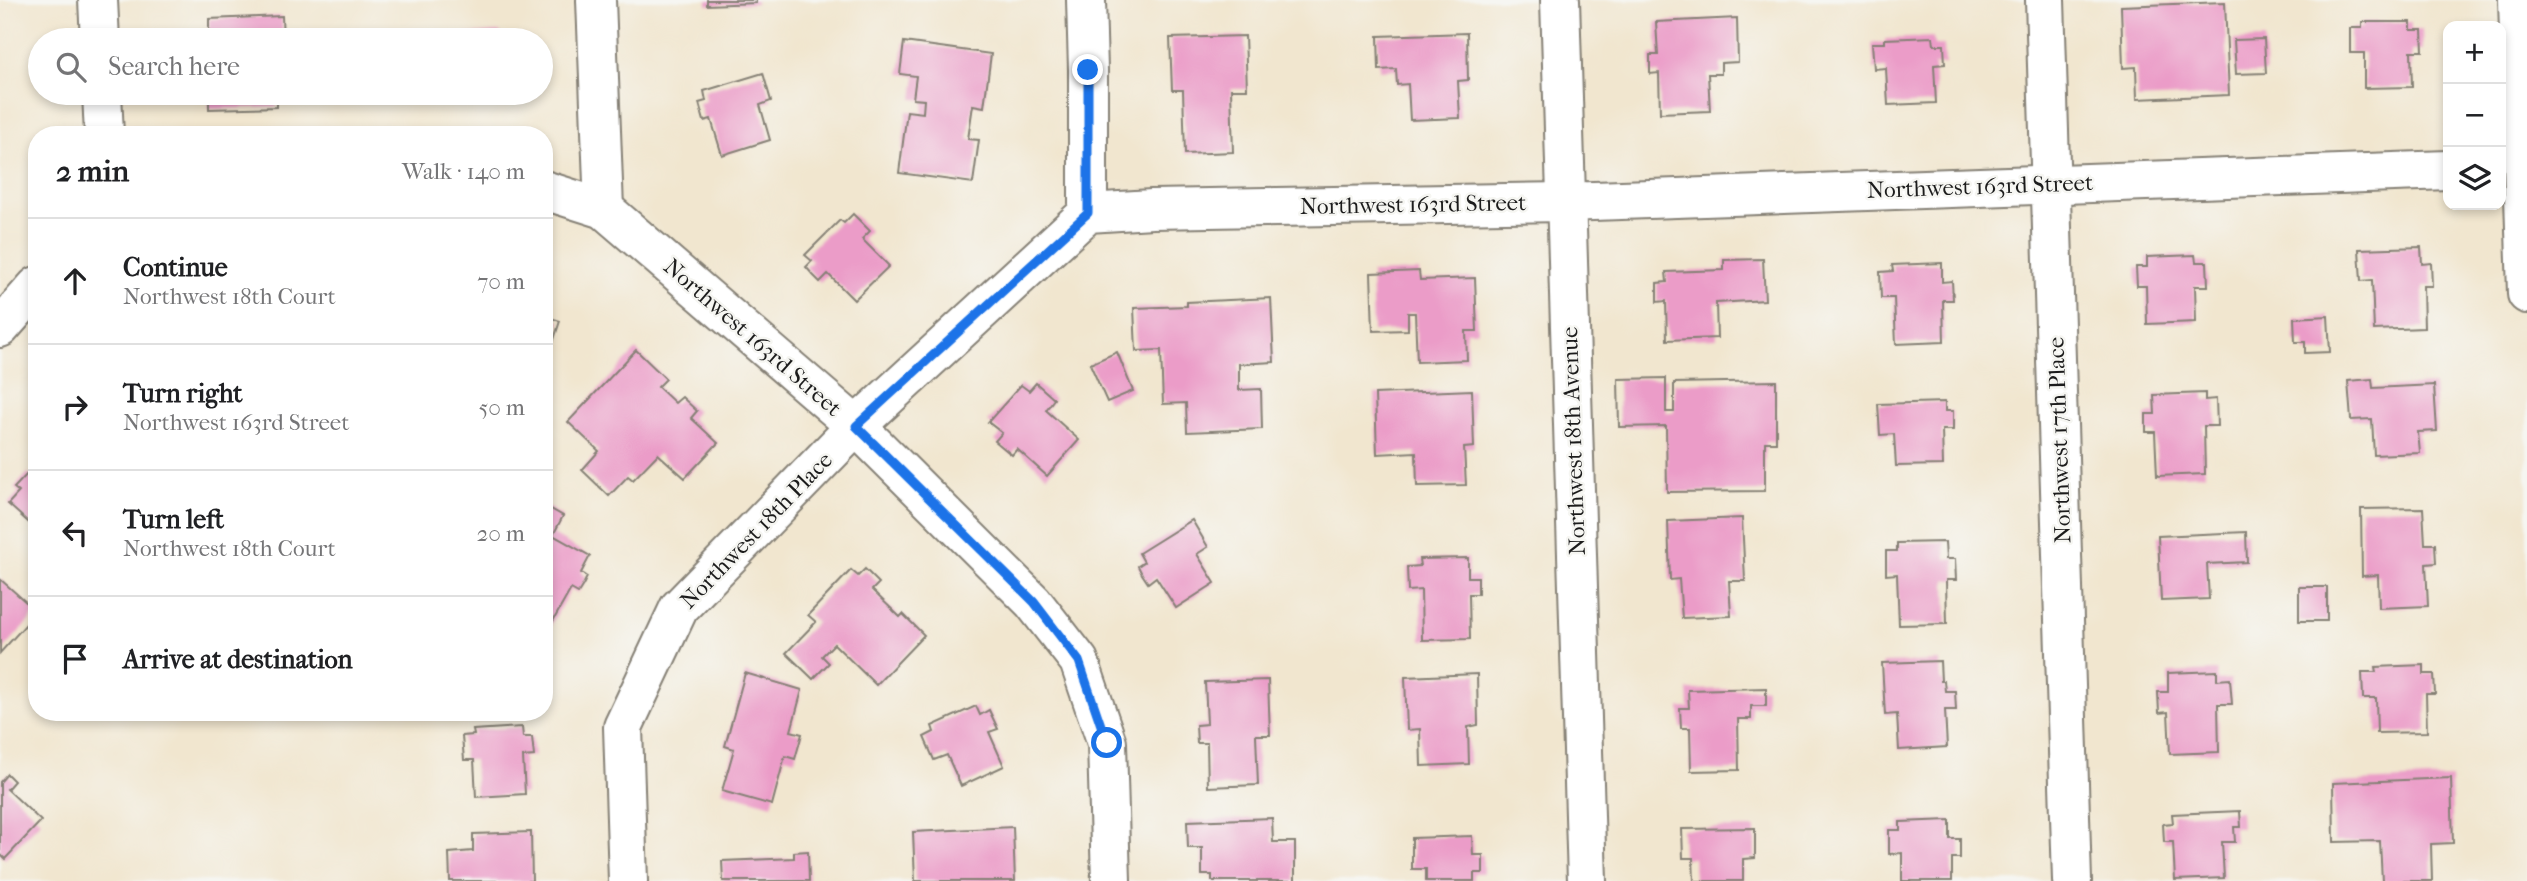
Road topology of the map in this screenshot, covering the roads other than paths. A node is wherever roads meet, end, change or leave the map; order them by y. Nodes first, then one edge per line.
1 (99, 0) edge
2 (596, 0) edge
3 (1086, 0) edge
4 (1560, 0) edge
5 (2045, 0) edge
6 (2518, 0) edge
7 (100, 28) edge
8 (103, 105) edge
9 (104, 126) edge
10 (2517, 167) edge
11 (2443, 170) edge
12 (2052, 183) junction
13 (553, 193) edge
14 (1566, 202) junction
15 (604, 209) junction
16 (1088, 213) junction
17 (2527, 295) edge
18 (28, 296) edge
19 (0, 328) edge
20 (856, 426) junction
21 (628, 881) edge
22 (1111, 881) edge
23 (1587, 881) edge
24 (2072, 881) edge

1 - 7 street
2 - 15 street
3 - 16 street
4 - 14 street, Northwest 18th Avenue
5 - 12 street, Northwest 17th Place
6 - 10 street
8 - 9 street
10 - 17 street
11 - 12 street, Northwest 163rd Street
12 - 14 street, Northwest 163rd Street
12 - 24 street, Northwest 17th Place
13 - 15 street, Northwest 163rd Street
14 - 16 street, Northwest 163rd Street
14 - 23 street, Northwest 18th Avenue
15 - 20 street, Northwest 163rd Street
16 - 20 street, Northwest 163rd Street
18 - 19 street
20 - 21 street, Northwest 18th Place
20 - 22 street

